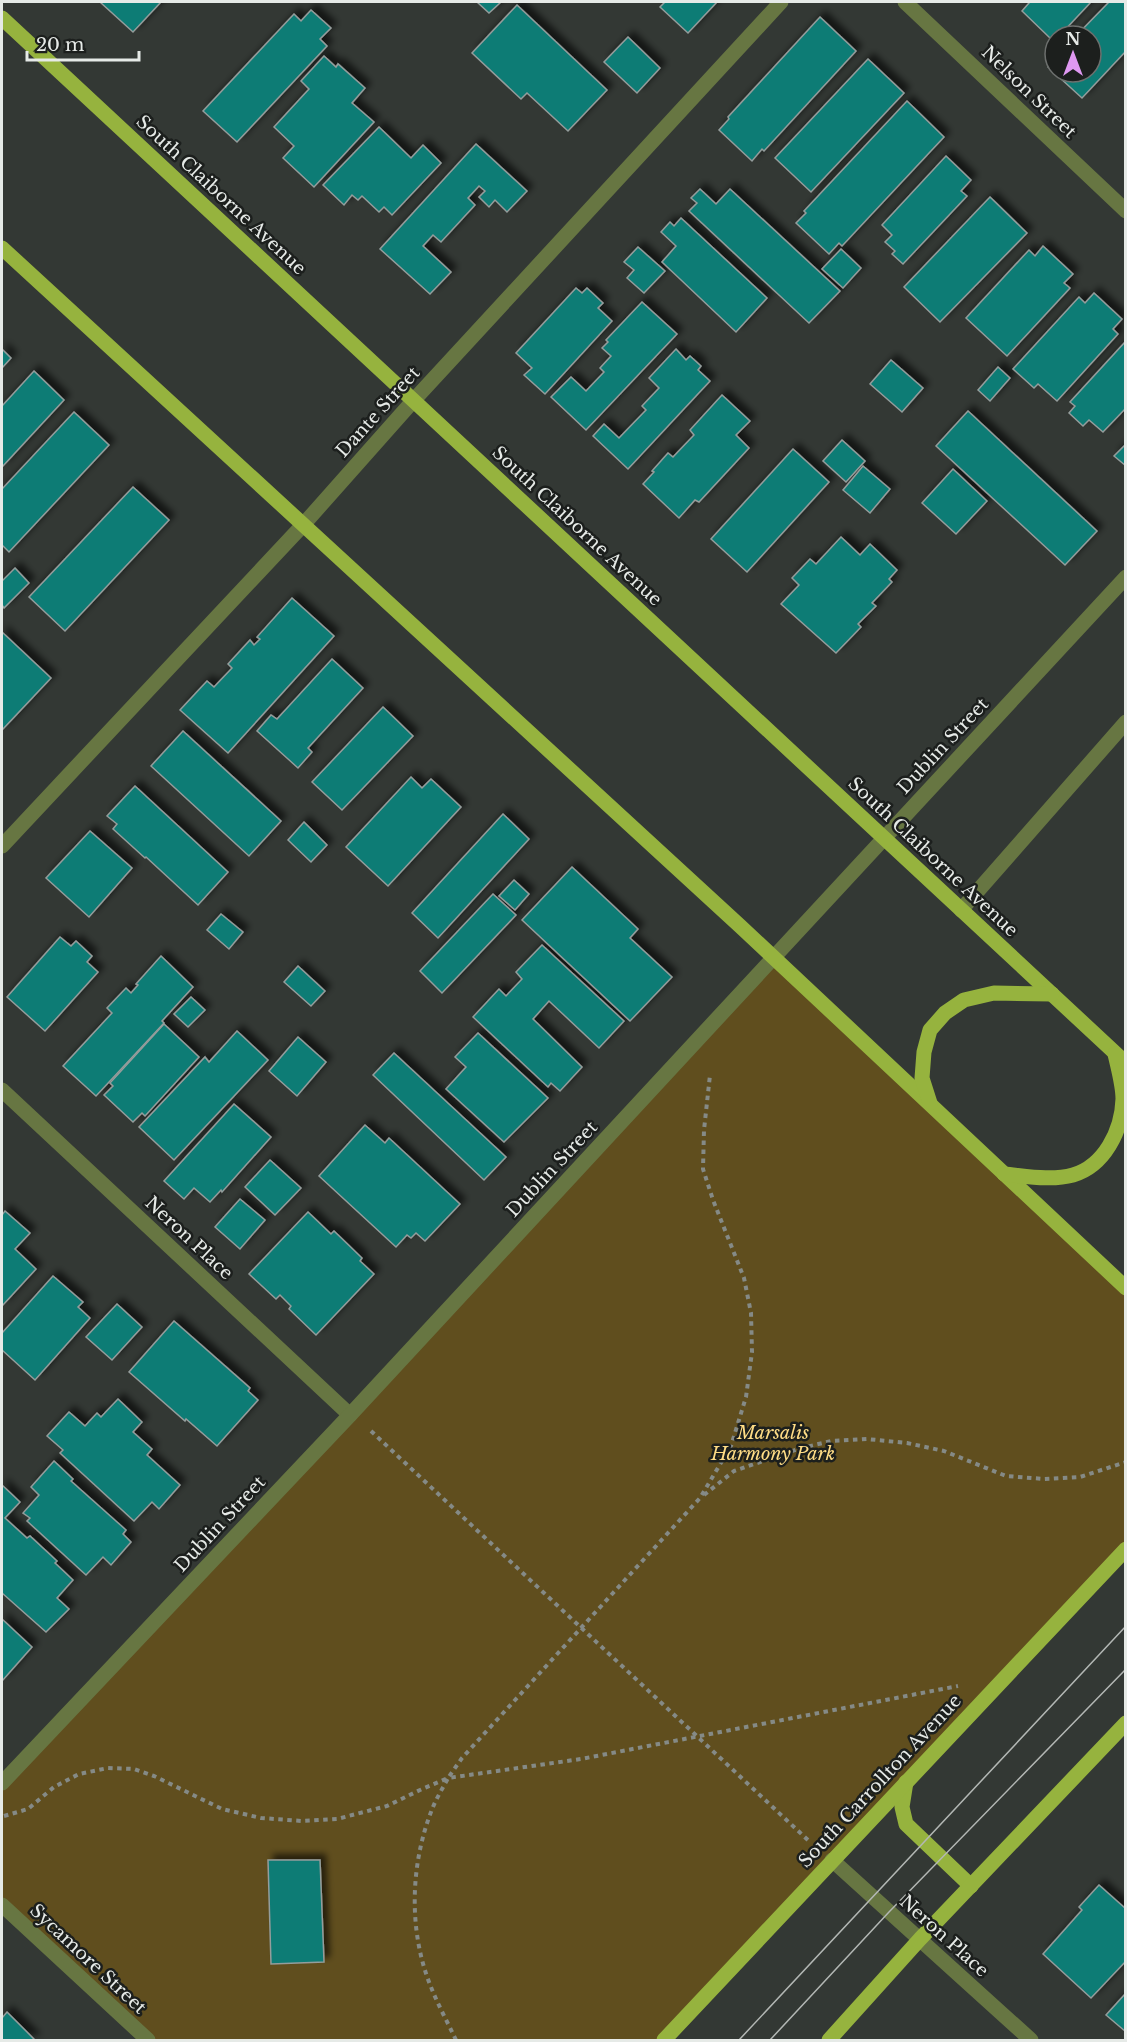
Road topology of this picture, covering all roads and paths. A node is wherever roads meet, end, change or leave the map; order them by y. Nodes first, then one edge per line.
1 (781, 2) edge
2 (905, 2) edge
3 (2, 18) edge
4 (1125, 211) edge
5 (2, 248) edge
6 (413, 400) junction
7 (303, 525) junction
8 (1125, 577) edge
9 (1125, 722) edge
10 (884, 839) junction
11 (2, 846) edge
12 (961, 910) junction
13 (774, 958) junction
14 (1052, 994) junction
15 (1120, 1058) edge
16 (710, 1075) dead end
17 (2, 1090) edge
18 (930, 1104) junction
19 (1004, 1174) junction
20 (1119, 1277) edge
21 (1125, 1288) edge
22 (350, 1415) junction
23 (370, 1431) dead end
24 (1125, 1462) edge
25 (700, 1498) junction
26 (1125, 1550) edge
27 (581, 1628) junction
28 (958, 1686) dead end
29 (1125, 1723) edge
30 (698, 1737) junction
31 (448, 1778) junction
32 (906, 1782) junction
33 (2, 1783) edge
34 (4, 1816) dead end
35 (810, 1842) dead end
36 (832, 1860) junction
37 (971, 1886) junction
38 (2, 1905) edge
39 (920, 1939) junction
40 (148, 2040) edge
41 (456, 2040) edge
42 (664, 2040) edge
43 (829, 2040) edge
44 (1031, 2040) edge

1 - 6 street, Dante Street
2 - 4 street, Nelson Street
3 - 6 main road, South Claiborne Avenue
5 - 7 main road
6 - 7 street, Dante Street
6 - 10 main road, South Claiborne Avenue
7 - 11 street, Dante Street
7 - 13 main road
8 - 10 street, Dublin Street
9 - 12 street
10 - 12 main road, South Claiborne Avenue
10 - 13 street, Dublin Street
12 - 14 main road, South Claiborne Avenue
13 - 18 main road
13 - 22 street, Dublin Street
14 - 15 main road, South Claiborne Avenue
14 - 18 main road
15 - 19 main road
16 - 25 path
17 - 22 street, Neron Place
18 - 19 main road
19 - 20 main road
20 - 21 main road
22 - 33 street, Dublin Street
23 - 27 path
24 - 25 path
25 - 27 path
26 - 32 main road, South Carrollton Avenue
27 - 30 path
27 - 31 path
28 - 30 path
29 - 37 main road
30 - 31 path
30 - 35 path
31 - 34 path
31 - 41 path
32 - 36 main road, South Carrollton Avenue
32 - 37 main road
36 - 39 street, Neron Place
36 - 42 main road, South Carrollton Avenue
37 - 39 main road
38 - 40 street, Sycamore Street
39 - 43 main road
39 - 44 street, Neron Place

